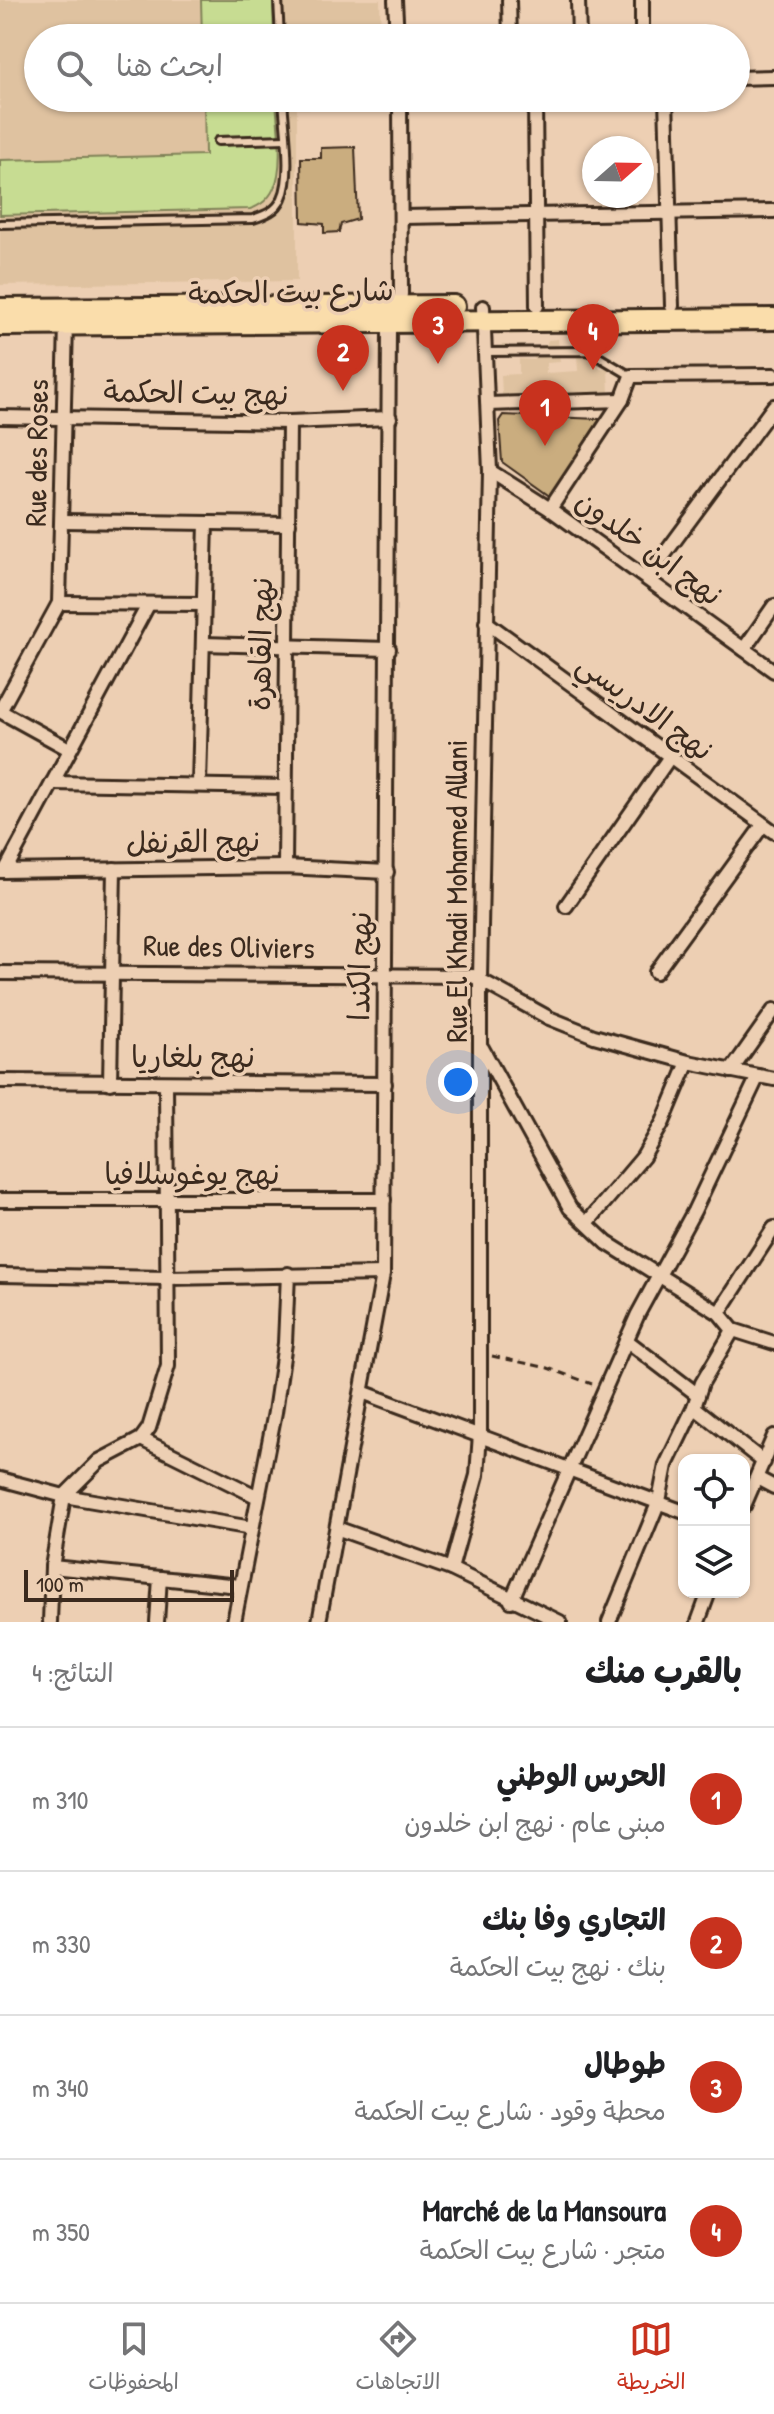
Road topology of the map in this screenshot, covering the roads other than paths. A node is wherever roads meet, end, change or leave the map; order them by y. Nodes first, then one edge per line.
1 (278, 0) edge
2 (395, 0) edge
3 (509, 0) edge
4 (578, 0) edge
5 (642, 0) edge
6 (279, 24) edge
7 (396, 24) edge
8 (510, 24) edge
9 (579, 24) edge
10 (642, 24) edge
11 (774, 77) edge
12 (750, 78) edge
13 (284, 112) edge
14 (400, 112) edge
15 (535, 112) edge
16 (666, 112) edge
17 (285, 139) junction
18 (218, 141) dead end
19 (774, 211) edge
20 (536, 214) junction
21 (670, 214) junction
22 (402, 217) junction
23 (0, 224) edge
24 (774, 305) edge
25 (537, 306) junction
26 (672, 306) junction
27 (0, 309) edge
28 (396, 313) junction
29 (483, 313) junction
30 (774, 319) edge
31 (66, 324) junction
32 (0, 325) edge
33 (486, 352) junction
34 (774, 375) edge
35 (631, 376) junction
36 (622, 400) junction
37 (488, 404) junction
38 (774, 406) edge
39 (64, 416) junction
40 (0, 417) edge
41 (390, 418) junction
42 (289, 422) junction
43 (490, 471) junction
44 (550, 509) junction
45 (63, 521) junction
46 (206, 523) junction
47 (289, 524) junction
48 (647, 578) junction
49 (59, 603) junction
50 (203, 604) junction
51 (148, 605) junction
52 (774, 606) edge
53 (486, 622) junction
54 (203, 644) junction
55 (287, 646) junction
56 (389, 649) junction
57 (744, 649) junction
58 (774, 671) edge
59 (0, 711) edge
60 (69, 749) junction
61 (669, 758) junction
62 (52, 783) junction
63 (199, 784) junction
64 (285, 787) junction
65 (769, 828) edge
66 (285, 867) junction
67 (114, 869) junction
68 (3, 871) edge
69 (387, 872) junction
70 (566, 906) dead end
71 (112, 972) junction
72 (656, 972) dead end
73 (0, 973) edge
74 (386, 975) junction
75 (480, 978) junction
76 (774, 1010) edge
77 (482, 1048) junction
78 (688, 1062) junction
79 (731, 1071) junction
80 (758, 1076) junction
81 (774, 1079) edge
82 (0, 1081) edge
83 (110, 1083) junction
84 (166, 1083) junction
85 (385, 1084) junction
86 (164, 1199) junction
87 (0, 1200) edge
88 (384, 1200) junction
89 (587, 1223) junction
90 (774, 1228) edge
91 (288, 1274) junction
92 (383, 1274) junction
93 (0, 1275) edge
94 (656, 1276) junction
95 (168, 1278) junction
96 (719, 1313) junction
97 (733, 1330) junction
98 (626, 1340) junction
99 (774, 1343) edge
100 (362, 1392) junction
101 (696, 1401) junction
102 (480, 1434) junction
103 (774, 1436) edge
104 (141, 1439) junction
105 (764, 1462) junction
106 (568, 1469) junction
107 (757, 1478) junction
108 (0, 1479) edge
109 (774, 1487) edge
110 (750, 1493) edge
111 (64, 1496) junction
112 (258, 1497) junction
113 (659, 1501) junction
114 (678, 1509) edge
115 (252, 1528) junction
116 (339, 1529) junction
117 (52, 1567) junction
118 (451, 1569) junction
119 (160, 1578) junction
120 (239, 1586) junction
121 (707, 1598) edge
122 (511, 1601) junction
123 (50, 1622) edge
124 (157, 1622) edge
125 (234, 1622) edge
126 (319, 1622) edge
127 (560, 1622) edge
128 (609, 1622) edge
129 (698, 1622) edge

1 - 6 lane
2 - 7 street
3 - 8 street
4 - 9 street
5 - 10 street
11 - 12 street
13 - 17 lane
14 - 22 street, نهج الكندا
15 - 20 street
16 - 21 street
17 - 18 lane
17 - 23 lane
19 - 21 street
20 - 21 street
20 - 22 street
20 - 25 street
21 - 26 street
22 - 28 street, نهج الكندا
24 - 26 main road, شارع بيت الحكمة
25 - 26 main road, شارع بيت الحكمة
25 - 29 main road, شارع بيت الحكمة
27 - 28 main road, شارع بيت الحكمة
28 - 29 main road, شارع بيت الحكمة
28 - 31 main road, شارع بيت الحكمة
28 - 41 street, نهج الكندا
29 - 30 main road, شارع بيت الحكمة
29 - 33 street, Rue El Khadi Mohamed Allani
31 - 32 main road, شارع بيت الحكمة
31 - 39 street, Rue des Roses
33 - 35 lane
33 - 37 street, Rue El Khadi Mohamed Allani
34 - 35 street
35 - 36 street
36 - 37 street
36 - 44 street
37 - 43 street, Rue El Khadi Mohamed Allani
38 - 48 street
39 - 40 street, نهج بيت الحكمة
39 - 42 street, نهج بيت الحكمة
39 - 45 street, Rue des Roses
41 - 42 street, نهج بيت الحكمة
41 - 56 street, نهج الكندا
42 - 47 street, نهج القاهرة
43 - 44 street, نهج ابن خلدون
43 - 53 street, Rue El Khadi Mohamed Allani
44 - 48 street, نهج ابن خلدون
45 - 46 street
45 - 49 street, Rue des Roses
46 - 47 street
46 - 50 street
47 - 55 street, نهج القاهرة
48 - 57 street, نهج ابن خلدون
49 - 51 street
49 - 59 street, Rue des Roses
50 - 51 street
50 - 54 street
51 - 60 street
52 - 57 street
53 - 61 street, نهج الادريسي
53 - 75 street, Rue El Khadi Mohamed Allani
54 - 55 street
54 - 63 street
55 - 56 street
55 - 64 street, نهج القاهرة
56 - 69 street, نهج الكندا
57 - 58 street, نهج ابن خلدون
59 - 60 street
60 - 62 street
61 - 65 street, نهج الادريسي
61 - 70 street
62 - 63 street
62 - 68 street
63 - 64 street
64 - 66 street, نهج القاهرة
65 - 72 street
66 - 67 street, نهج القرنفل
66 - 69 street, نهج القرنفل
67 - 68 street, نهج القرنفل
67 - 71 street
69 - 74 street, نهج الكندا
71 - 73 street, Rue des Oliviers
71 - 74 street, Rue des Oliviers
71 - 83 street
74 - 75 street, Rue des Oliviers
74 - 85 street, نهج الكندا
75 - 77 street, Rue El Khadi Mohamed Allani
75 - 78 street, Rue des Oliviers
76 - 79 street
77 - 89 street
77 - 102 street, Rue El Khadi Mohamed Allani
78 - 79 street, Rue des Oliviers
78 - 89 street
79 - 80 street, Rue des Oliviers
80 - 81 street, Rue des Oliviers
80 - 94 street
82 - 83 street, نهج بلغاريا
83 - 84 street, نهج بلغاريا
84 - 85 street, نهج بلغاريا
84 - 86 street
85 - 88 street, نهج الكندا
86 - 87 street, نهج يوغوسلافيا
86 - 88 street, نهج يوغوسلافيا
86 - 95 street
88 - 92 street, نهج الكندا
89 - 94 street
90 - 96 street
91 - 92 street
91 - 95 street
91 - 112 street
92 - 100 street, نهج الكندا
93 - 95 street
94 - 96 street
94 - 98 street
95 - 104 street
96 - 97 street
97 - 99 street
97 - 101 street
98 - 101 street
98 - 106 street
100 - 102 street
100 - 116 street, نهج الكندا
101 - 105 street
101 - 113 street
102 - 106 street
102 - 118 street, Rue El Khadi Mohamed Allani
103 - 105 street
104 - 111 street
104 - 112 street
105 - 107 street
106 - 113 street
106 - 122 street
107 - 109 street
107 - 110 street
108 - 111 street
111 - 115 street
111 - 117 street
112 - 115 street
113 - 114 street
113 - 128 street
115 - 120 street
116 - 118 street
116 - 126 street, نهج الكندا
117 - 119 street
117 - 123 street
118 - 122 street
119 - 120 street
119 - 124 street
120 - 125 street
121 - 129 street
122 - 127 street

